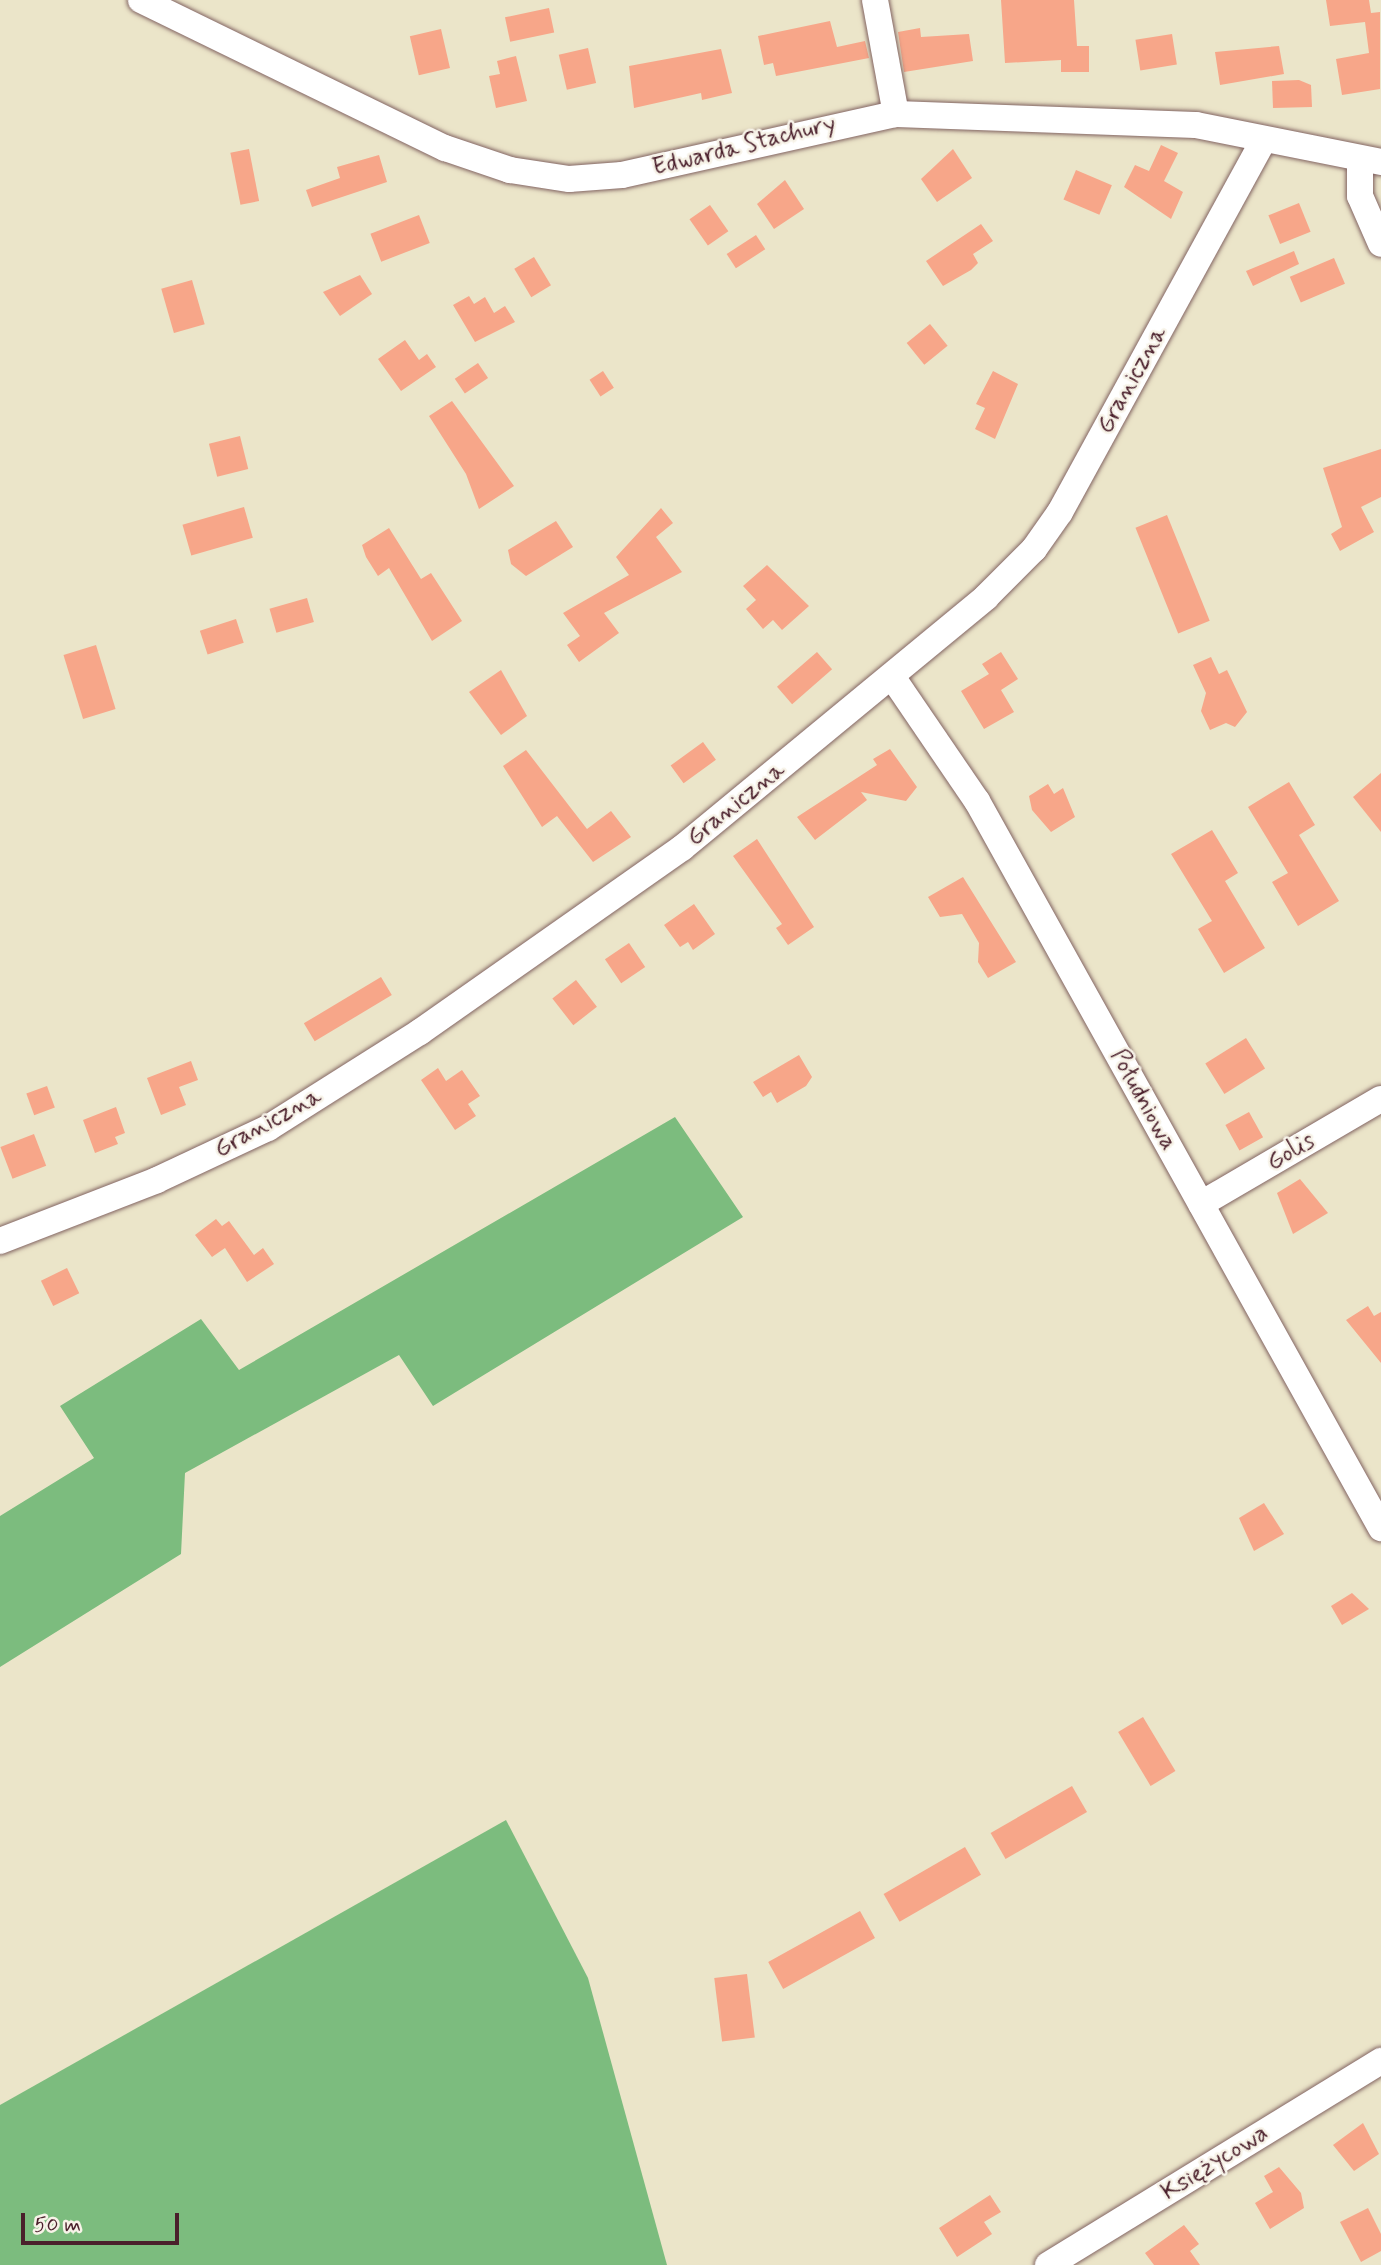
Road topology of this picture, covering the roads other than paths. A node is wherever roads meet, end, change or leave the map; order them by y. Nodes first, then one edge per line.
1 (141, 0) edge
2 (875, 0) edge
3 (896, 114) junction
4 (1263, 141) junction
5 (1371, 161) edge
6 (1381, 244) edge
7 (893, 678) junction
8 (1381, 1099) edge
9 (1201, 1204) junction
10 (0, 1241) edge
11 (1381, 1528) edge
12 (1381, 2060) edge
13 (1048, 2265) edge

1 - 3 street, Edwarda Stachury
2 - 3 street
3 - 4 street, Edwarda Stachury
4 - 5 street, Edwarda Stachury
4 - 7 street, Graniczna
5 - 6 street
7 - 9 street, Południowa
7 - 10 street, Graniczna
8 - 9 street, Golis
9 - 11 street, Południowa
12 - 13 street, Księżycowa

